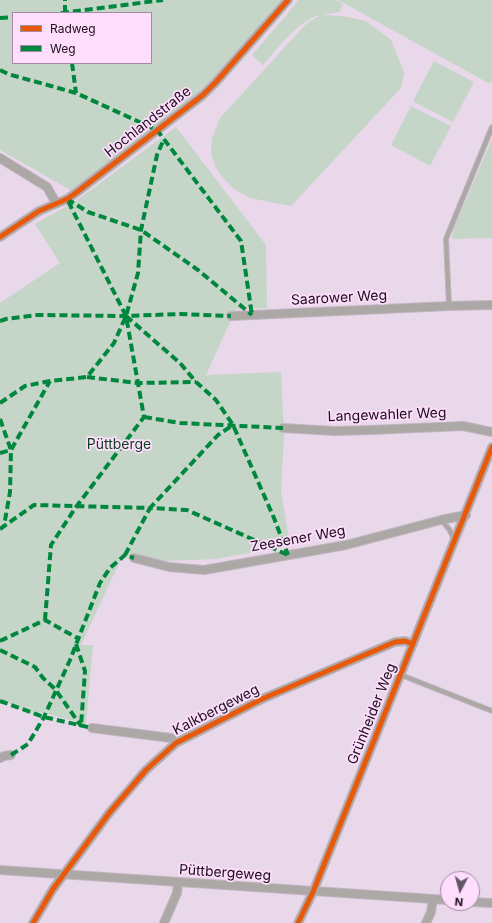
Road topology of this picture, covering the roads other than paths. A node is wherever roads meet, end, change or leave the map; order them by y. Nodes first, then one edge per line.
1 (288, 0) edge
2 (492, 127) edge
3 (0, 158) edge
4 (56, 203) junction
5 (0, 237) edge
6 (492, 305) edge
7 (449, 306) junction
8 (231, 316) dead end
9 (283, 428) dead end
10 (492, 432) edge
11 (492, 447) edge
12 (466, 515) junction
13 (441, 520) junction
14 (455, 541) junction
15 (134, 558) dead end
16 (413, 644) junction
17 (401, 675) junction
18 (492, 711) edge
19 (92, 728) dead end
20 (176, 743) junction
21 (11, 755) dead end
22 (0, 758) edge
23 (0, 870) edge
24 (64, 875) junction
25 (178, 883) junction
26 (313, 892) junction
27 (433, 899) junction
28 (440, 899) edge
29 (480, 902) edge
30 (492, 903) edge
31 (33, 923) edge
32 (164, 923) edge
33 (298, 923) edge
34 (426, 923) edge

1 - 4 street, Hochlandstraße
2 - 7 lane
3 - 4 street
4 - 5 street, Hochlandstraße
6 - 7 street, Saarower Weg
7 - 8 street, Saarower Weg
9 - 10 street, Langewahler Weg
11 - 12 street, Grünheider Weg
12 - 13 street, Zeesener Weg
12 - 14 street, Grünheider Weg
13 - 14 lane
13 - 15 street, Zeesener Weg
14 - 16 street, Grünheider Weg
16 - 17 street, Grünheider Weg
16 - 20 street, Kalkbergeweg
17 - 18 lane, Grünheider Weg
17 - 26 street, Grünheider Weg
19 - 20 street
20 - 24 street, Kalkbergeweg
21 - 22 street
23 - 24 street, Püttbergeweg
24 - 25 street, Püttbergeweg
24 - 31 street, Kalkbergeweg
25 - 26 street, Püttbergeweg
25 - 32 street
26 - 27 street, Püttbergeweg
26 - 33 street, Grünheider Weg
27 - 28 street, Püttbergeweg
27 - 34 street
29 - 30 street

